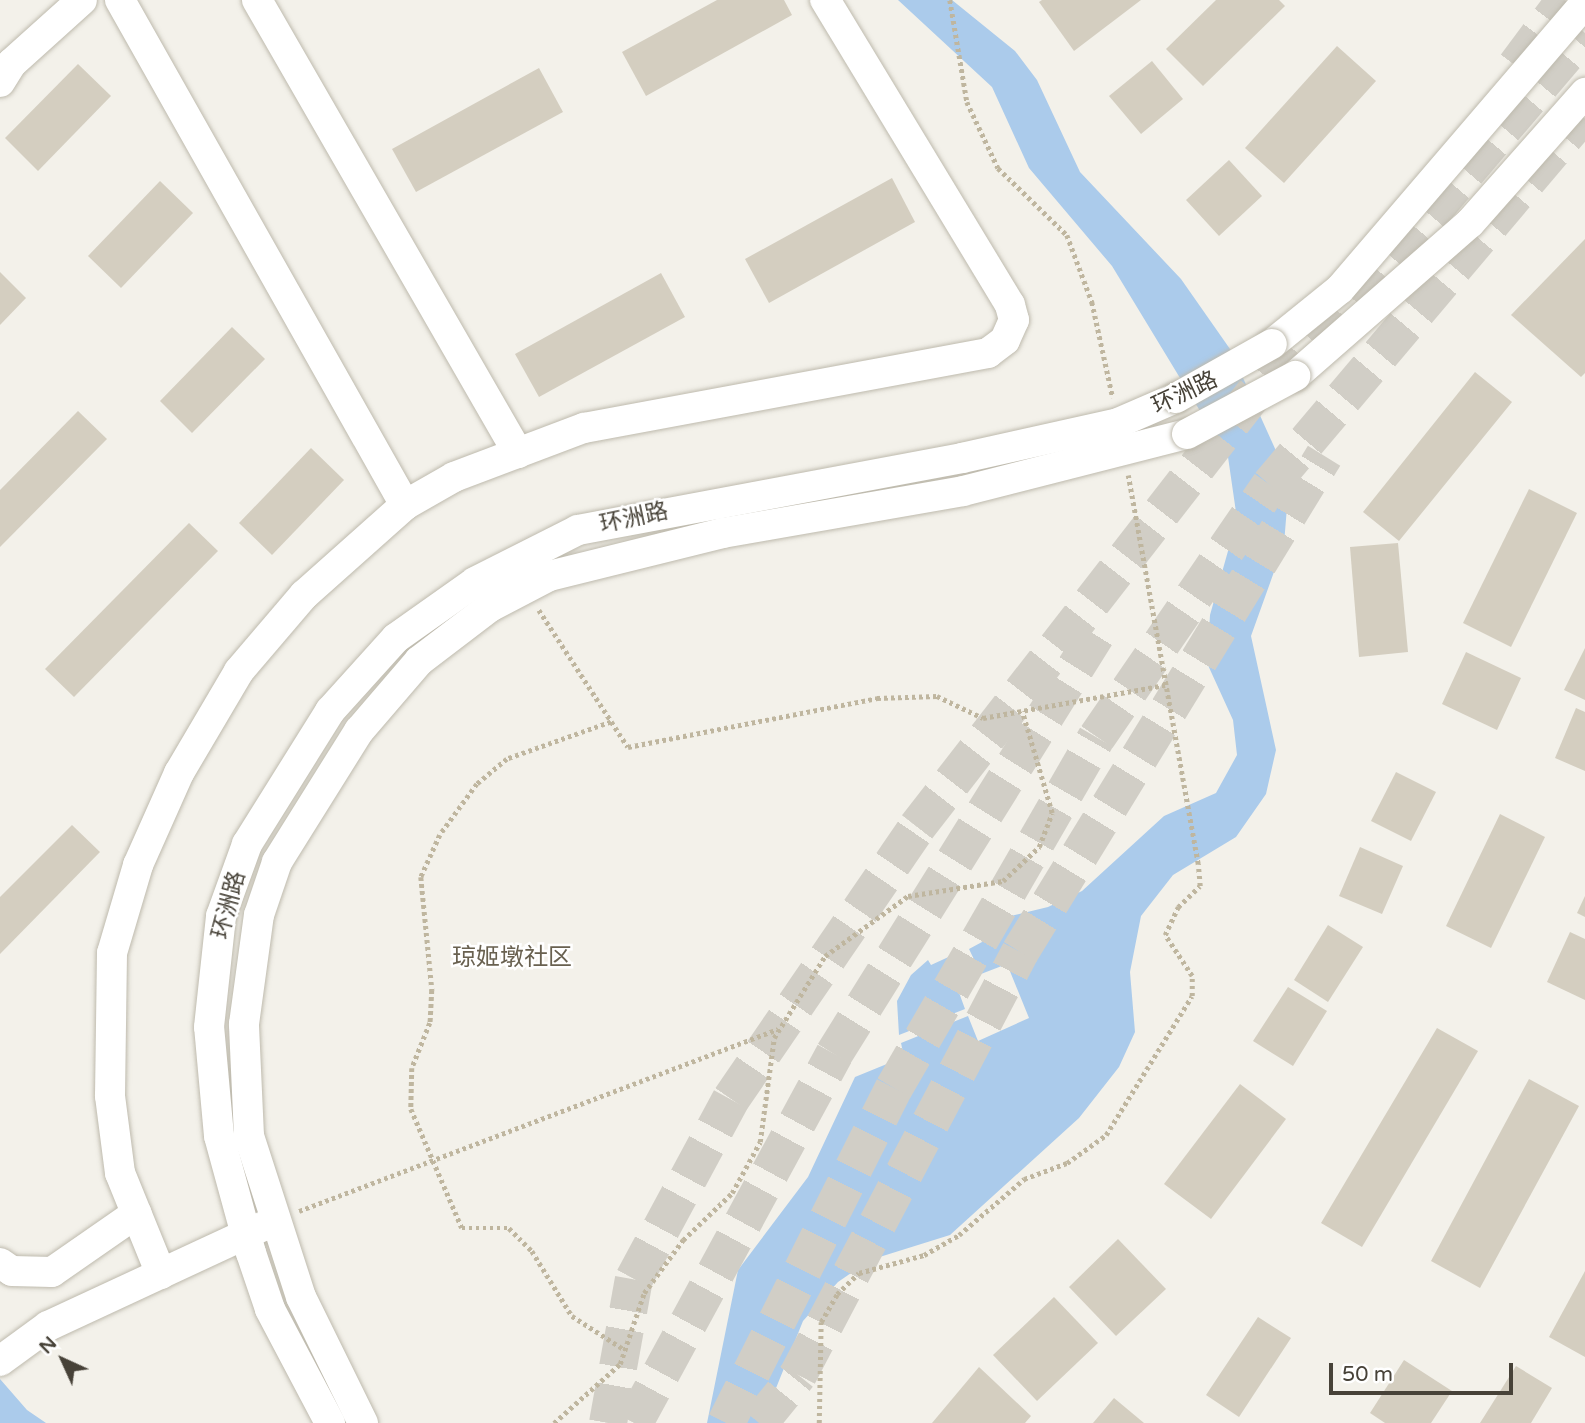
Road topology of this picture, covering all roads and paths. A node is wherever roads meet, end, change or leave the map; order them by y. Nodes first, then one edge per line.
1 (82, 0) edge
2 (120, 0) edge
3 (257, 0) edge
4 (825, 0) edge
5 (950, 0) edge
6 (1585, 3) edge
7 (0, 82) edge
8 (1585, 93) edge
9 (1118, 423) junction
10 (1124, 452) junction
11 (518, 453) junction
12 (405, 505) junction
13 (526, 589) junction
14 (1165, 685) junction
15 (1022, 711) junction
16 (611, 722) junction
17 (779, 1029) junction
18 (433, 1160) junction
19 (136, 1213) junction
20 (278, 1219) junction
21 (246, 1234) junction
22 (0, 1263) edge
23 (161, 1274) junction
24 (625, 1350) junction
25 (0, 1361) edge
26 (330, 1423) edge
27 (363, 1423) edge
28 (554, 1423) edge
29 (819, 1423) edge

1 - 7 street
2 - 12 street
3 - 11 street
4 - 11 street
5 - 9 path
6 - 9 street, 环洲路, bridge
8 - 10 street, 环洲路, bridge
9 - 21 street, 环洲路
10 - 13 street, 环洲路
10 - 14 path
11 - 12 street
12 - 19 street
13 - 16 path
13 - 20 street, 环洲路
14 - 15 path
14 - 29 path
15 - 16 path
15 - 17 path
16 - 18 path
17 - 18 path
17 - 24 path
18 - 20 path
18 - 24 path
19 - 22 street
19 - 23 street
20 - 21 street
20 - 27 street, 环洲路
21 - 23 street
21 - 26 street, 环洲路
23 - 25 street
24 - 28 path

